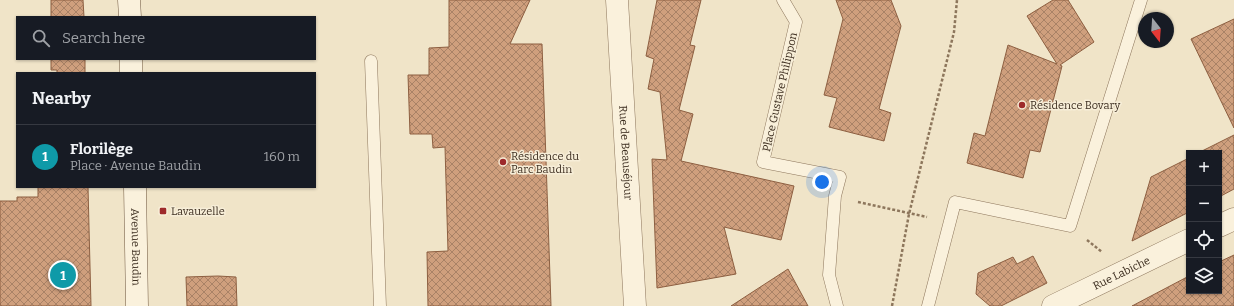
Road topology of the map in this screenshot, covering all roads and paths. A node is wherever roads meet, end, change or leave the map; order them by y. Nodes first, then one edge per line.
1 (129, 0) edge
2 (617, 0) edge
3 (783, 0) edge
4 (956, 0) edge
5 (1141, 0) edge
6 (130, 16) edge
7 (131, 60) edge
8 (371, 61) dead end
9 (132, 72) edge
10 (135, 188) edge
11 (835, 196) junction
12 (909, 214) junction
13 (1234, 219) edge
14 (949, 220) junction
15 (1222, 225) edge
16 (1070, 226) junction
17 (1186, 241) edge
18 (1134, 266) junction
19 (137, 306) edge
20 (380, 306) edge
21 (635, 306) edge
22 (837, 306) edge
23 (892, 306) edge
24 (928, 306) edge
25 (1053, 306) edge

1 - 6 street
2 - 21 street, Rue de Beauséjour
3 - 11 lane, Place Gustave Philippon
4 - 12 path
5 - 16 lane
7 - 9 street
8 - 20 lane
10 - 19 street, Avenue Baudin
11 - 12 path
11 - 22 lane, Place Gustave Philippon
12 - 14 path
12 - 23 path
13 - 15 street
14 - 16 lane
14 - 24 lane
16 - 18 path
17 - 18 street, Rue Labiche
18 - 25 street, Rue Labiche

